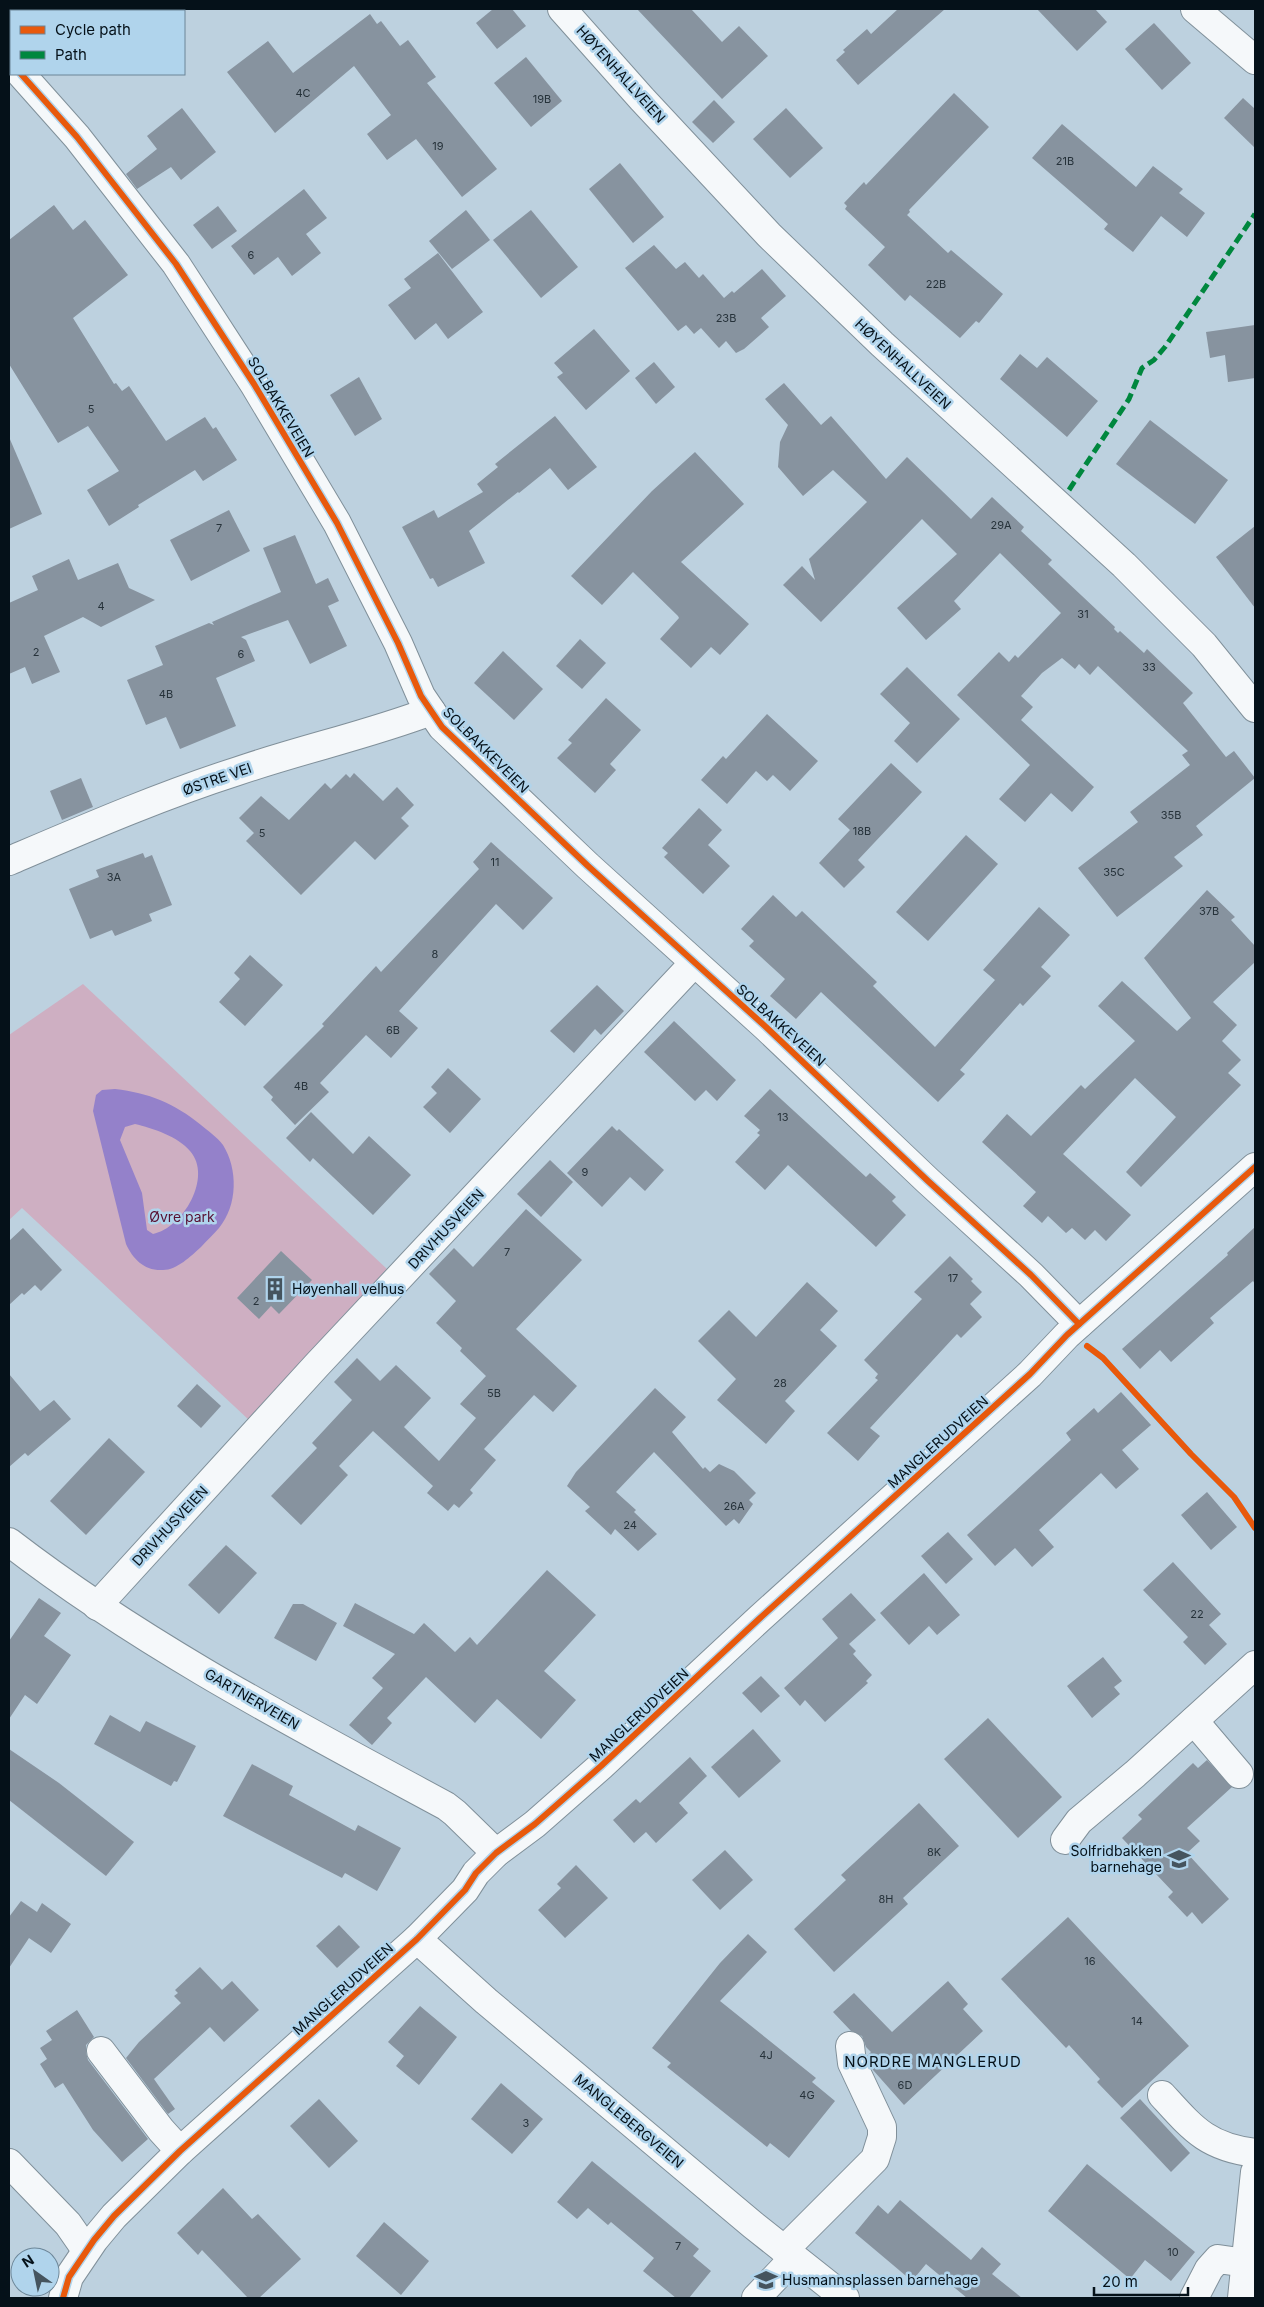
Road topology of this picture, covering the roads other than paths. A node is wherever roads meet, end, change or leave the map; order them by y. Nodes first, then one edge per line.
1 (562, 9) edge
2 (1195, 9) edge
3 (1255, 60) edge
4 (22, 75) edge
5 (1255, 708) edge
6 (430, 712) junction
7 (9, 861) edge
8 (694, 963) junction
9 (1255, 1167) edge
10 (1079, 1324) junction
11 (9, 1542) edge
12 (97, 1606) junction
13 (1255, 1666) edge
14 (1194, 1721) junction
15 (1239, 1774) dead end
16 (1065, 1840) dead end
17 (496, 1853) junction
18 (417, 1940) junction
19 (850, 2046) dead end
20 (101, 2051) dead end
21 (1162, 2095) dead end
22 (180, 2150) junction
23 (1255, 2153) edge
24 (9, 2163) edge
25 (1255, 2173) edge
26 (86, 2250) junction
27 (789, 2254) junction
28 (1246, 2263) junction
29 (63, 2298) edge
30 (756, 2298) edge
31 (845, 2298) edge
32 (1194, 2298) edge
33 (1242, 2298) edge

1 - 5 street, HØYENHALLVEIEN
2 - 3 street
4 - 6 street, SOLBAKKEVEIEN
6 - 7 street, ØSTRE VEI
6 - 8 street, SOLBAKKEVEIEN
8 - 10 street, SOLBAKKEVEIEN
8 - 12 street, DRIVHUSVEIEN
9 - 10 street, MANGLERUDVEIEN
10 - 17 street, MANGLERUDVEIEN
11 - 12 street, GARTNERVEIEN
12 - 17 street, GARTNERVEIEN
13 - 14 street
14 - 15 street
14 - 16 street
17 - 18 street, MANGLERUDVEIEN
18 - 22 street, MANGLERUDVEIEN
18 - 27 street, MANGLEBERGVEIEN
19 - 27 street
20 - 22 street
21 - 23 street
22 - 26 street, MANGLERUDVEIEN
24 - 26 street
25 - 28 street
26 - 29 street, MANGLERUDVEIEN
27 - 30 street
27 - 31 street, MANGLEBERGVEIEN
28 - 32 street
28 - 33 street

